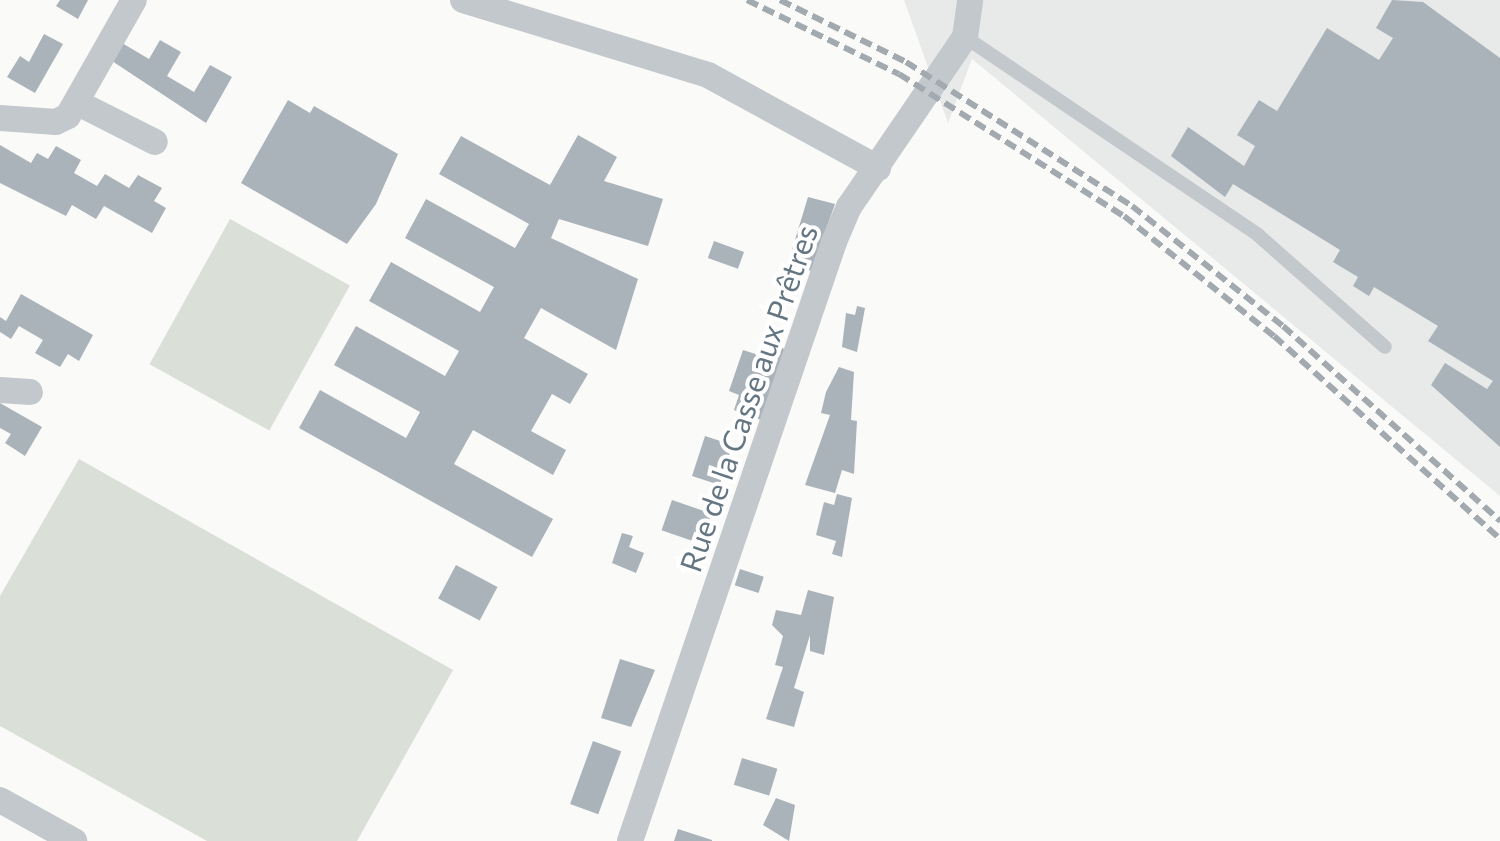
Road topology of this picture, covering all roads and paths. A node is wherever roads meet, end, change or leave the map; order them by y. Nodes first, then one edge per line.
1 (134, 0) edge
2 (463, 0) edge
3 (970, 0) edge
4 (965, 37) junction
5 (78, 103) junction
6 (0, 118) edge
7 (155, 142) dead end
8 (878, 168) junction
9 (1385, 347) dead end
10 (0, 390) edge
11 (30, 392) dead end
12 (0, 800) edge
13 (74, 841) edge
14 (630, 841) edge

1 - 5 street
2 - 8 street
3 - 4 street, Rue de la Casse aux Prêtres
4 - 8 street, Rue de la Casse aux Prêtres
4 - 9 lane
5 - 6 street
5 - 7 street
8 - 14 street, Rue de la Casse aux Prêtres
10 - 11 street
12 - 13 street

